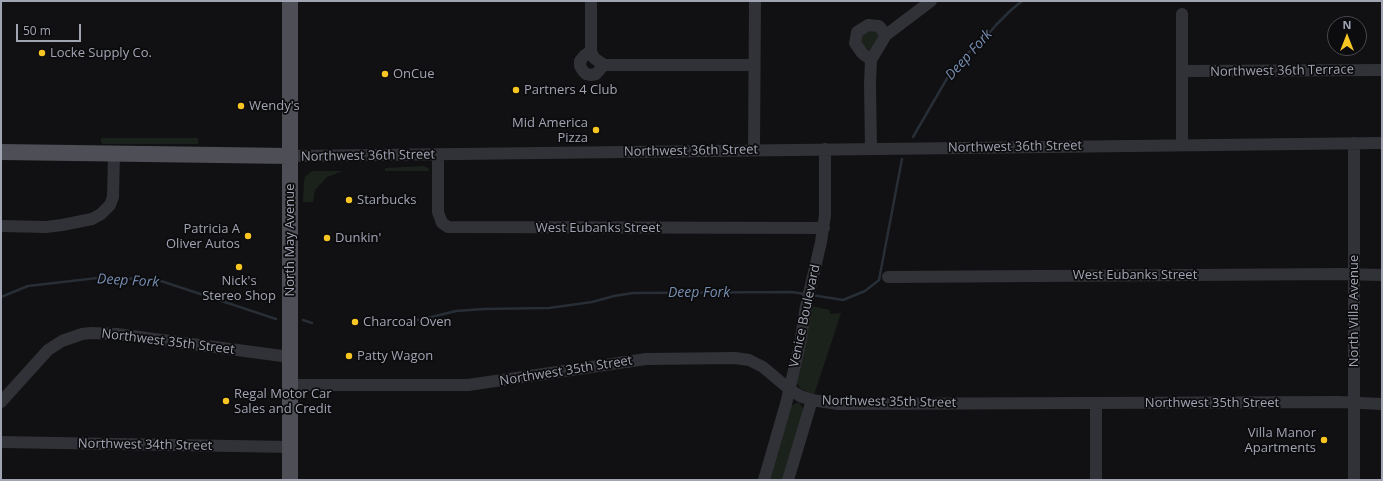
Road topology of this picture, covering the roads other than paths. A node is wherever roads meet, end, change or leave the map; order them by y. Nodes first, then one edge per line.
1 (290, 1) edge
2 (591, 1) edge
3 (755, 1) edge
4 (931, 1) edge
5 (1182, 14) dead end
6 (886, 35) junction
7 (591, 51) junction
8 (871, 60) junction
9 (604, 65) junction
10 (753, 65) junction
11 (1382, 70) edge
12 (1182, 72) junction
13 (1354, 143) junction
14 (1382, 143) edge
15 (1182, 144) junction
16 (825, 149) junction
17 (871, 149) junction
18 (754, 150) junction
19 (1, 152) edge
20 (114, 153) junction
21 (438, 155) junction
22 (290, 156) junction
23 (1, 226) edge
24 (14, 226) junction
25 (824, 228) junction
26 (1, 235) edge
27 (1355, 274) junction
28 (1382, 275) edge
29 (888, 277) dead end
30 (290, 358) junction
31 (290, 385) junction
32 (789, 389) junction
33 (812, 400) junction
34 (1, 402) edge
35 (1096, 403) junction
36 (1354, 403) junction
37 (1382, 404) edge
38 (1, 442) edge
39 (290, 447) junction
40 (290, 480) edge
41 (764, 480) edge
42 (788, 480) edge
43 (1096, 480) edge
44 (1354, 480) edge

1 - 22 main road, North May Avenue
2 - 7 street
3 - 10 street
4 - 6 street
5 - 12 street
6 - 8 street
6 - 8 street
7 - 9 street
7 - 9 street
8 - 17 street
9 - 10 street
10 - 18 street
11 - 12 street, Northwest 36th Terrace
12 - 15 street
13 - 14 street, Northwest 36th Street
13 - 15 street, Northwest 36th Street
13 - 27 street, North Villa Avenue
15 - 17 street, Northwest 36th Street
16 - 17 street, Northwest 36th Street
16 - 18 street, Northwest 36th Street
16 - 25 street, Venice Boulevard
18 - 21 street, Northwest 36th Street
19 - 20 main road, Northwest 36th Street
20 - 22 main road, Northwest 36th Street
20 - 24 street
21 - 22 street, Northwest 36th Street
21 - 25 street, West Eubanks Street
22 - 30 main road, North May Avenue
23 - 24 street
24 - 26 street
25 - 32 street, Venice Boulevard
27 - 28 street, West Eubanks Street
27 - 29 street, West Eubanks Street
27 - 36 street, North Villa Avenue
30 - 31 main road, North May Avenue
30 - 34 street, Northwest 35th Street
31 - 32 street, Northwest 35th Street
31 - 39 main road, North May Avenue
32 - 33 street, Northwest 35th Street
32 - 41 street, Venice Boulevard
33 - 35 street, Northwest 35th Street
33 - 42 street
35 - 36 street, Northwest 35th Street
35 - 43 street
36 - 37 street, Northwest 35th Street
36 - 44 street, North Villa Avenue
38 - 39 street, Northwest 34th Street
39 - 40 main road, North May Avenue

